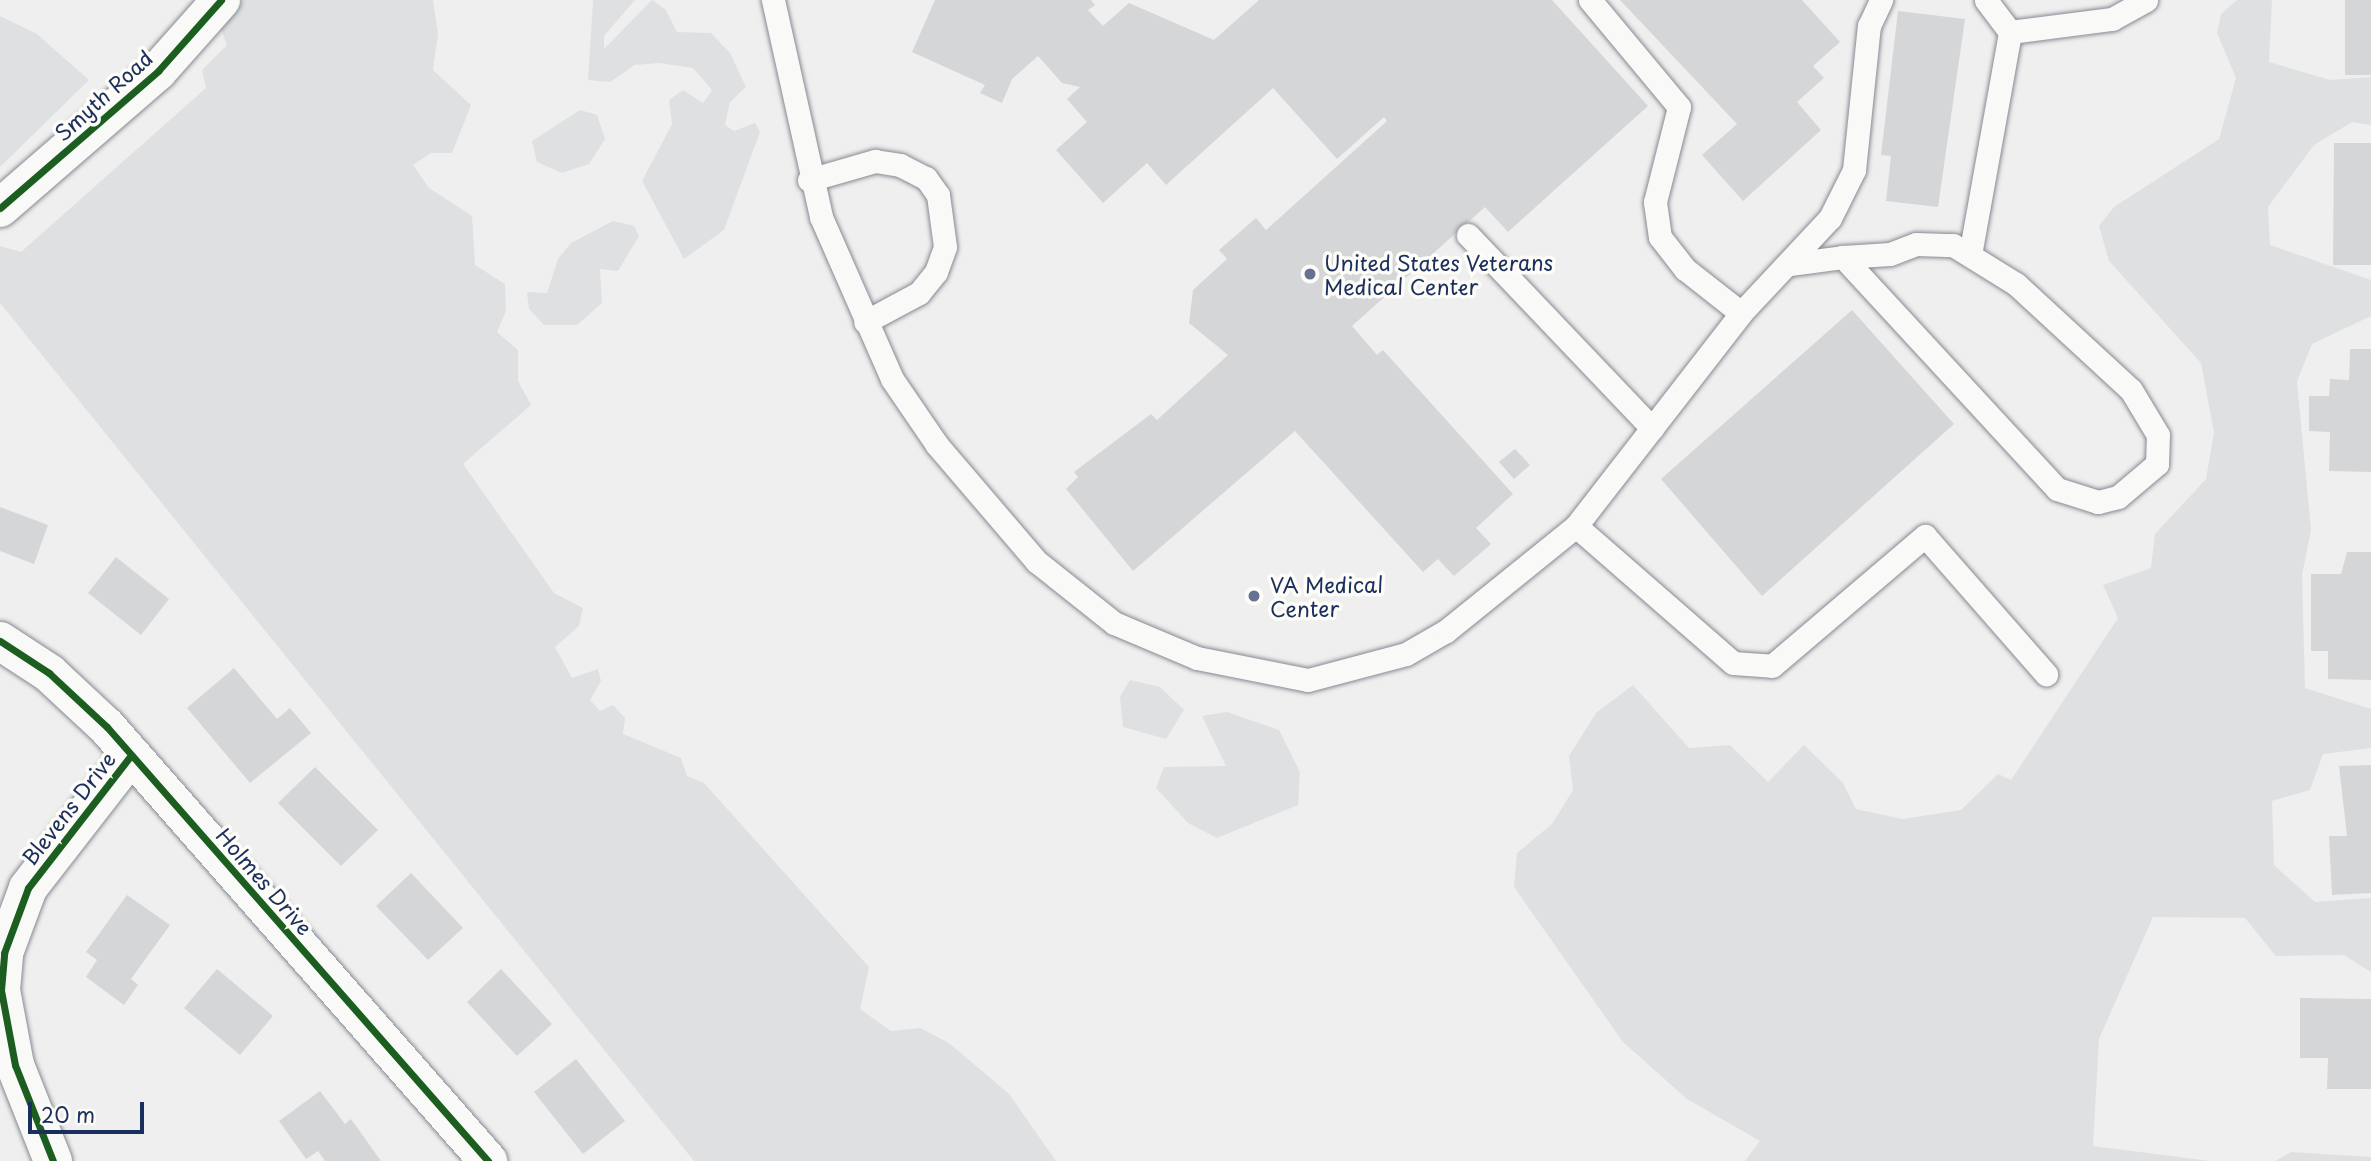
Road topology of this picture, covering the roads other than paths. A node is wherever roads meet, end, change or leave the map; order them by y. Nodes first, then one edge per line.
1 (221, 0) edge
2 (773, 0) edge
3 (1590, 0) edge
4 (1881, 0) edge
5 (1986, 0) edge
6 (2146, 0) edge
7 (2010, 32) junction
8 (809, 180) junction
9 (0, 208) edge
10 (1468, 235) dead end
11 (1970, 255) junction
12 (1843, 257) junction
13 (1790, 264) junction
14 (1741, 313) junction
15 (866, 322) junction
16 (1652, 428) junction
17 (1576, 526) junction
18 (0, 641) edge
19 (2046, 674) dead end
20 (131, 755) junction
21 (53, 1161) edge
22 (488, 1161) edge

1 - 9 street, Smyth Road
2 - 8 lane
3 - 14 lane
4 - 13 lane
5 - 7 lane
6 - 7 lane
7 - 11 lane
8 - 15 lane
8 - 15 lane
10 - 16 lane
11 - 12 lane
11 - 12 lane
12 - 13 lane
13 - 14 lane
14 - 16 lane
15 - 17 lane
16 - 17 lane
17 - 19 lane
18 - 20 street, Holmes Drive
20 - 21 street, Blevens Drive
20 - 22 street, Holmes Drive

